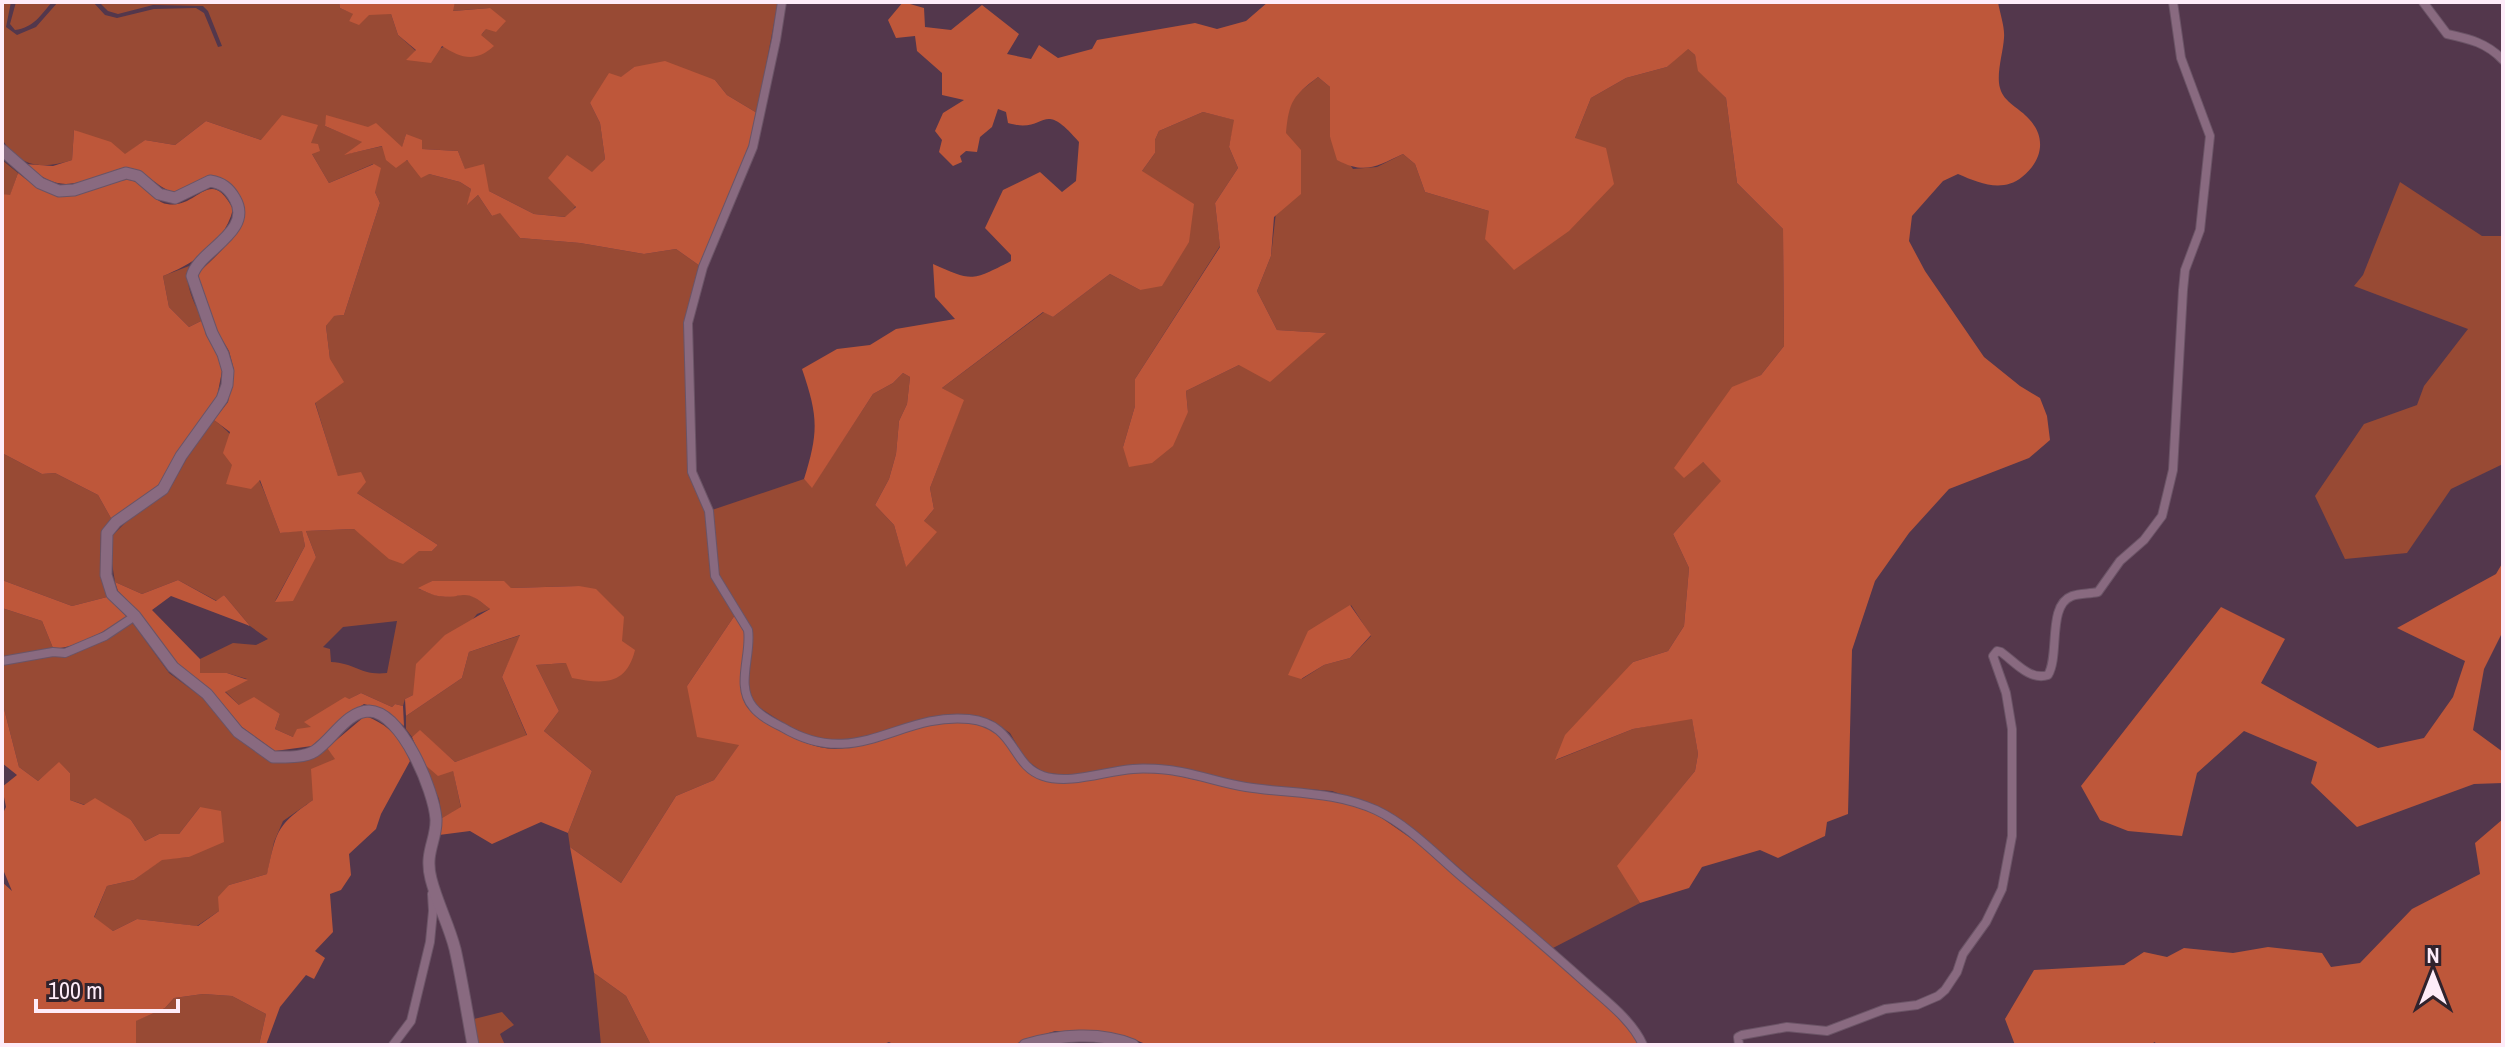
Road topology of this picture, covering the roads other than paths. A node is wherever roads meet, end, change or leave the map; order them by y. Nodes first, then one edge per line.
1 (782, 2) edge
2 (2173, 2) edge
3 (2423, 2) edge
4 (2503, 60) edge
5 (2, 150) edge
6 (135, 616) junction
7 (2, 661) edge
8 (431, 878) junction
9 (393, 1045) edge
10 (473, 1045) edge
11 (1025, 1045) edge
12 (1133, 1045) edge
13 (1643, 1045) edge
14 (1739, 1045) edge

1 - 13 street
2 - 14 street
3 - 4 street
5 - 6 street
6 - 7 street
6 - 8 street
8 - 9 street
8 - 10 street
11 - 12 street

